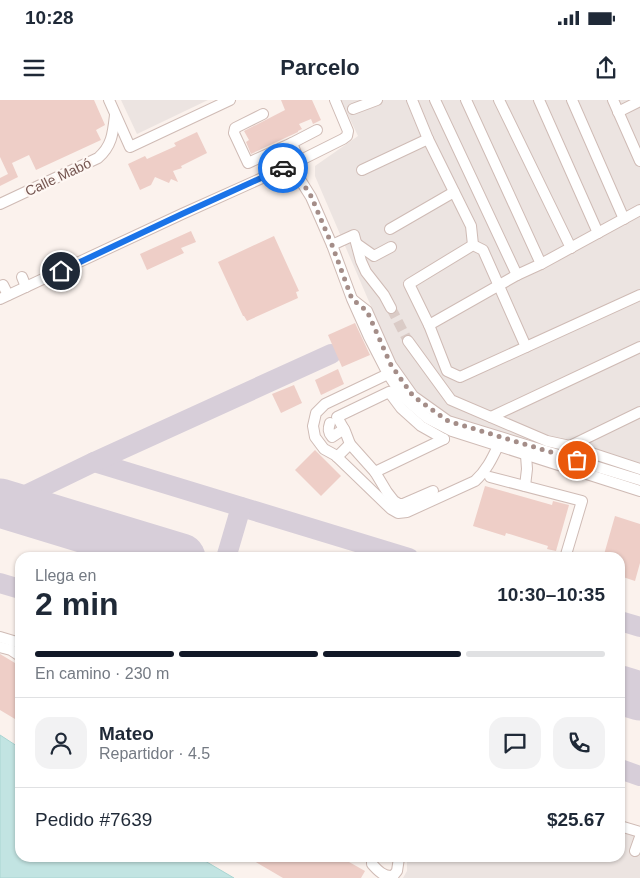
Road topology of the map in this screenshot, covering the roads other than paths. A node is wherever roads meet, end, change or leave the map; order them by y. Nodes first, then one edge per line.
1 (109, 100) edge
2 (230, 100) edge
3 (335, 100) edge
4 (377, 100) edge
5 (412, 100) edge
6 (435, 100) edge
7 (466, 100) edge
8 (500, 100) edge
9 (540, 100) edge
10 (572, 100) edge
11 (613, 100) edge
12 (640, 101) edge
13 (353, 109) dead end
14 (618, 112) junction
15 (116, 114) junction
16 (263, 114) dead end
17 (317, 130) dead end
18 (428, 139) junction
19 (292, 143) junction
20 (640, 161) edge
21 (295, 163) junction
22 (362, 170) dead end
23 (454, 192) junction
24 (0, 204) edge
25 (640, 210) edge
26 (624, 219) junction
27 (390, 229) dead end
28 (598, 233) junction
29 (357, 244) junction
30 (332, 245) junction
31 (474, 245) junction
32 (392, 247) dead end
33 (571, 248) junction
34 (541, 264) junction
35 (517, 275) junction
36 (22, 277) dead end
37 (3, 285) dead end
38 (499, 286) junction
39 (26, 287) junction
40 (640, 295) edge
41 (4, 297) edge
42 (352, 299) junction
43 (391, 308) tunnel mouth
44 (429, 325) junction
45 (408, 341) tunnel mouth
46 (526, 347) junction
47 (640, 347) edge
48 (388, 374) junction
49 (640, 412) edge
50 (491, 417) junction
51 (330, 423) dead end
52 (344, 429) junction
53 (350, 444) junction
54 (498, 446) junction
55 (570, 446) junction
56 (526, 455) junction
57 (337, 457) junction
58 (638, 467) edge
59 (375, 472) junction
60 (490, 477) dead end
61 (640, 480) edge
62 (525, 486) junction
63 (432, 491) dead end
64 (640, 491) edge
65 (567, 552) edge
66 (0, 637) edge
67 (15, 642) edge
68 (0, 647) edge
69 (15, 653) edge
70 (625, 828) edge
71 (640, 832) edge
72 (640, 837) edge
73 (635, 851) dead end
74 (372, 862) edge
75 (398, 862) edge
76 (382, 876) edge

1 - 15 street
2 - 15 street
3 - 21 street
4 - 13 street
5 - 18 street
6 - 35 street
7 - 34 street
8 - 33 street
9 - 28 street
10 - 26 street
11 - 14 street
12 - 14 street
14 - 20 street
15 - 24 street, Calle Mabó
16 - 19 street
17 - 19 street
18 - 22 street
18 - 23 street
19 - 21 street
21 - 30 street
21 - 39 street
23 - 27 street
23 - 31 street
25 - 26 street
26 - 28 street
28 - 33 street
29 - 30 street
29 - 32 street
29 - 43 street
30 - 42 street
31 - 38 street
31 - 44 street
33 - 34 street
34 - 35 street
35 - 38 street
36 - 39 street
37 - 41 street
38 - 44 street
38 - 46 street
39 - 41 street
40 - 46 street
42 - 48 street
42 - 61 street
44 - 46 street
45 - 50 street
47 - 50 street
48 - 54 street
48 - 57 street
49 - 55 street
50 - 55 street
51 - 52 street
52 - 53 street
52 - 59 street
53 - 57 street
53 - 59 street
54 - 56 street
54 - 57 street
55 - 58 street
56 - 62 street
56 - 64 street
59 - 63 street
60 - 62 street
62 - 65 street
66 - 67 street
68 - 69 street
70 - 71 street
72 - 73 street
74 - 76 street
75 - 76 street

